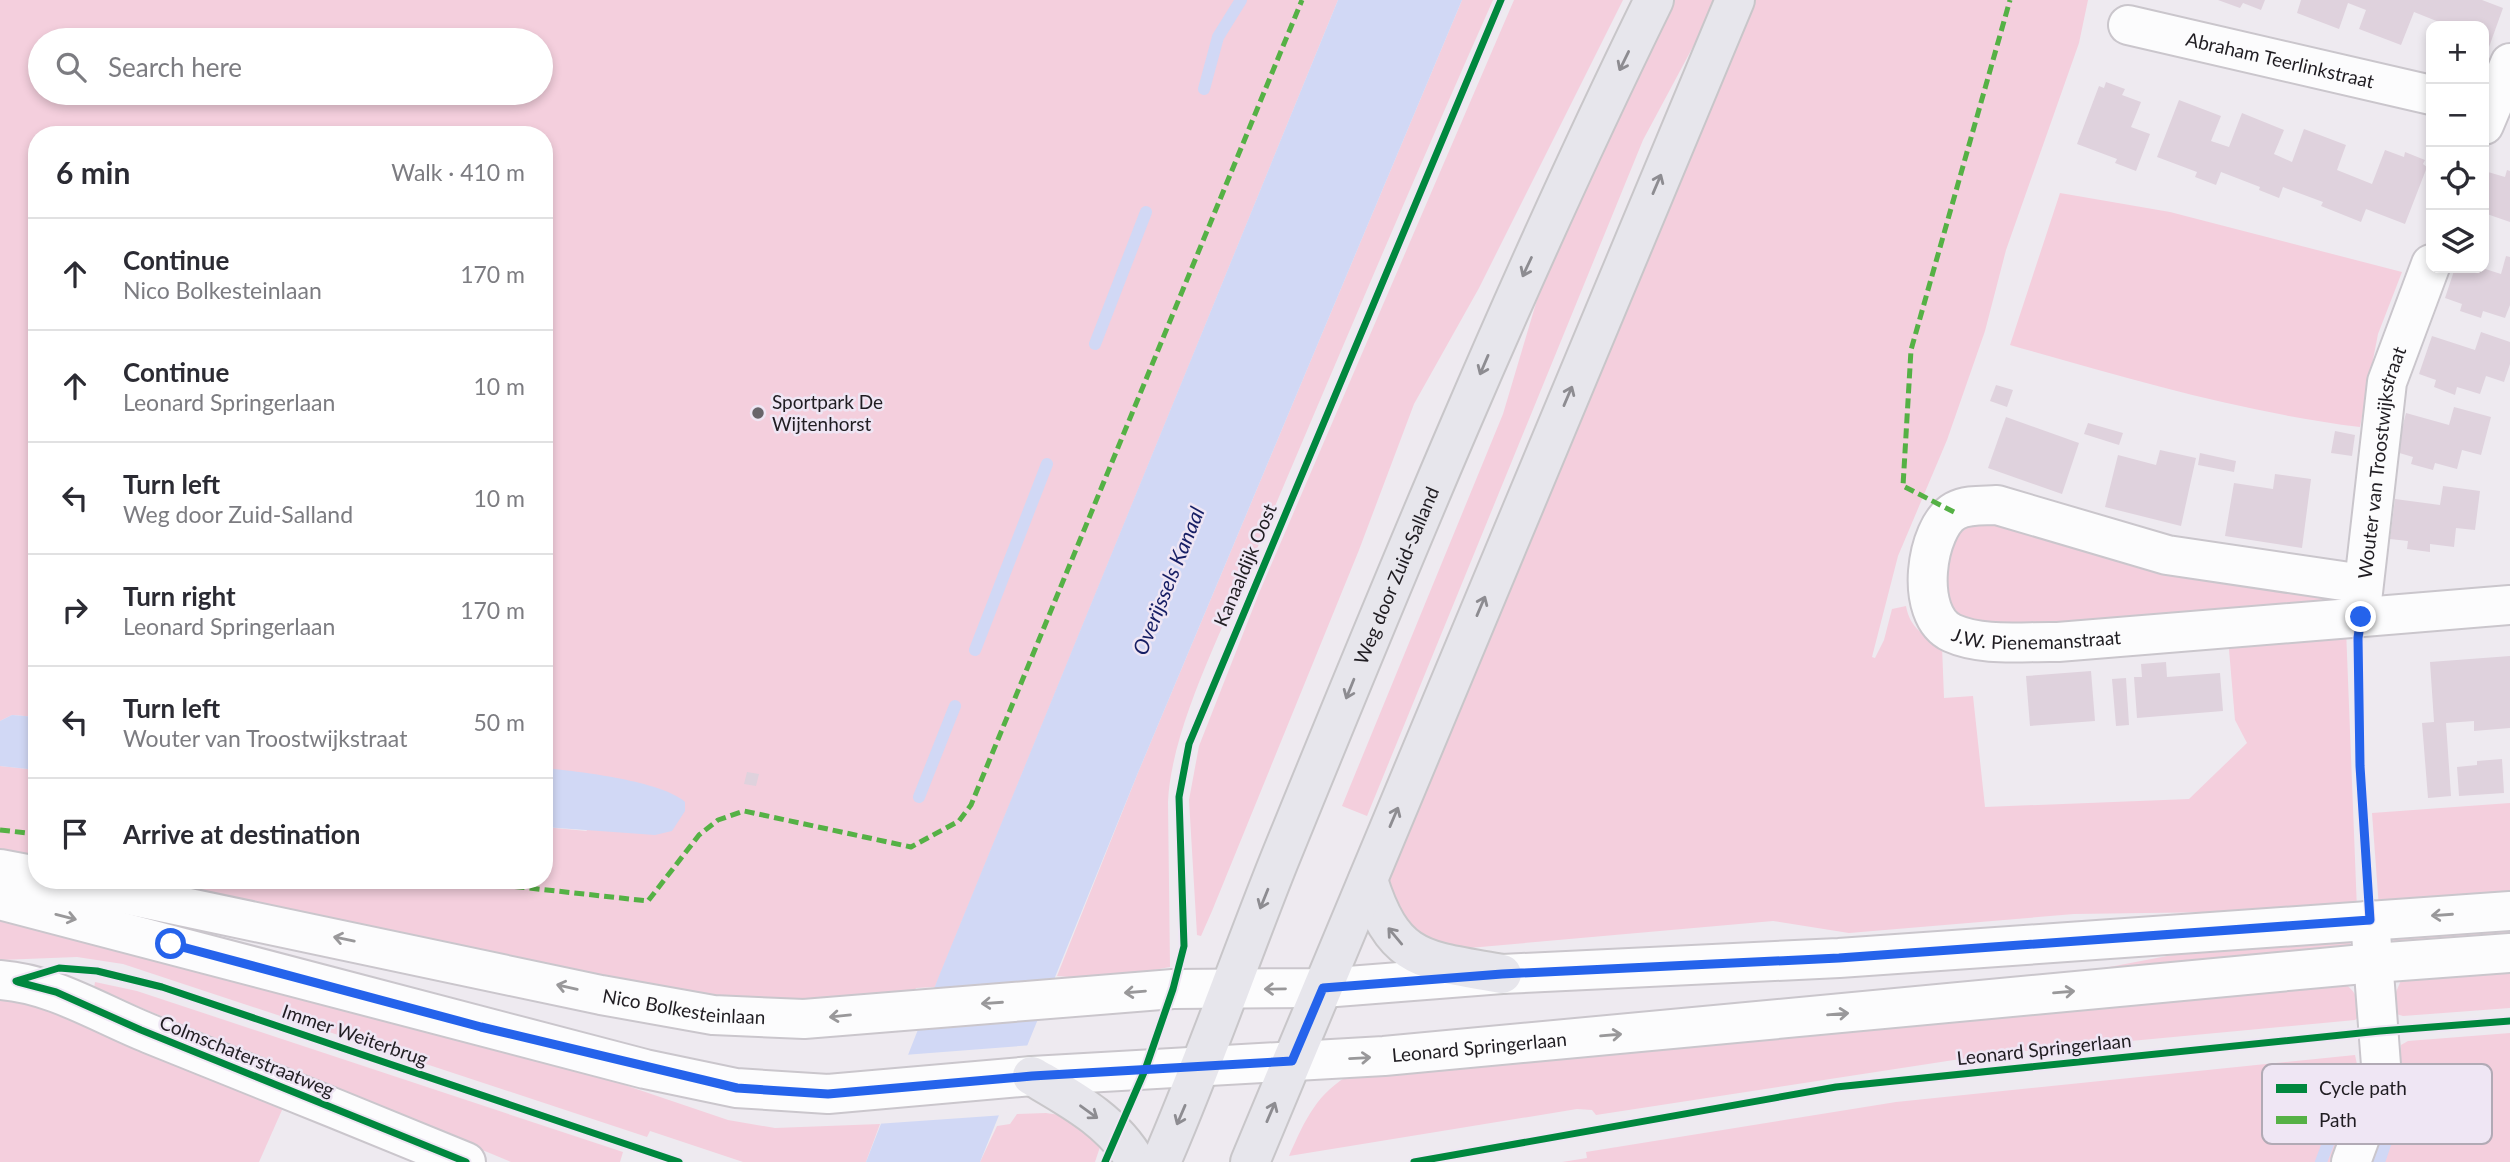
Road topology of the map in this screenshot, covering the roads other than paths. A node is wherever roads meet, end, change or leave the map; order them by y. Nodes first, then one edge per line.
1 (1654, 0) edge
2 (1735, 0) edge
3 (2128, 25) dead end
4 (2510, 63) edge
5 (2426, 94) edge
6 (2492, 114) edge
7 (2428, 273) edge
8 (2362, 601) junction
9 (2510, 605) edge
10 (0, 869) edge
11 (28, 874) edge
12 (1368, 880) junction
13 (101, 889) edge
14 (0, 900) edge
15 (2510, 911) edge
16 (2370, 920) junction
17 (2510, 953) edge
18 (2374, 963) junction
19 (1502, 974) junction
20 (0, 980) edge
21 (1323, 988) junction
22 (1228, 989) junction
23 (1292, 1061) junction
24 (2381, 1064) edge
25 (1202, 1067) junction
26 (1032, 1076) junction
27 (2358, 1144) edge
28 (466, 1162) edge
29 (1136, 1162) edge
30 (1161, 1162) edge
31 (1250, 1162) edge
32 (2351, 1162) edge

1 -> 22 main road, Weg door Zuid-Salland
12 -> 2 main road
3 - 5 street, Abraham Teerlinkstraat
4 - 6 street
7 - 8 street, Wouter van Troostwijkstraat
8 - 8 street, J.W. Pienemanstraat
8 - 9 street, J.W. Pienemanstraat
10 - 11 street
19 -> 12 main road
12 - 21 main road
22 -> 13 street, Nico Bolkesteinlaan
14 -> 26 street
15 -> 16 street
16 - 18 street
16 - 19 street
17 - 18 street, Leonard Springerlaan
23 -> 18 street, Leonard Springerlaan
18 - 24 street
19 - 21 street
20 - 28 street, Colmschaterstraatweg
21 -> 22 street, Nico Bolkesteinlaan
21 - 23 main road
22 - 25 main road, Weg door Zuid-Salland
23 - 25 street, Leonard Springerlaan
31 -> 23 main road
25 - 26 street
25 -> 30 main road, Weg door Zuid-Salland
26 -> 29 main road
27 - 32 street

